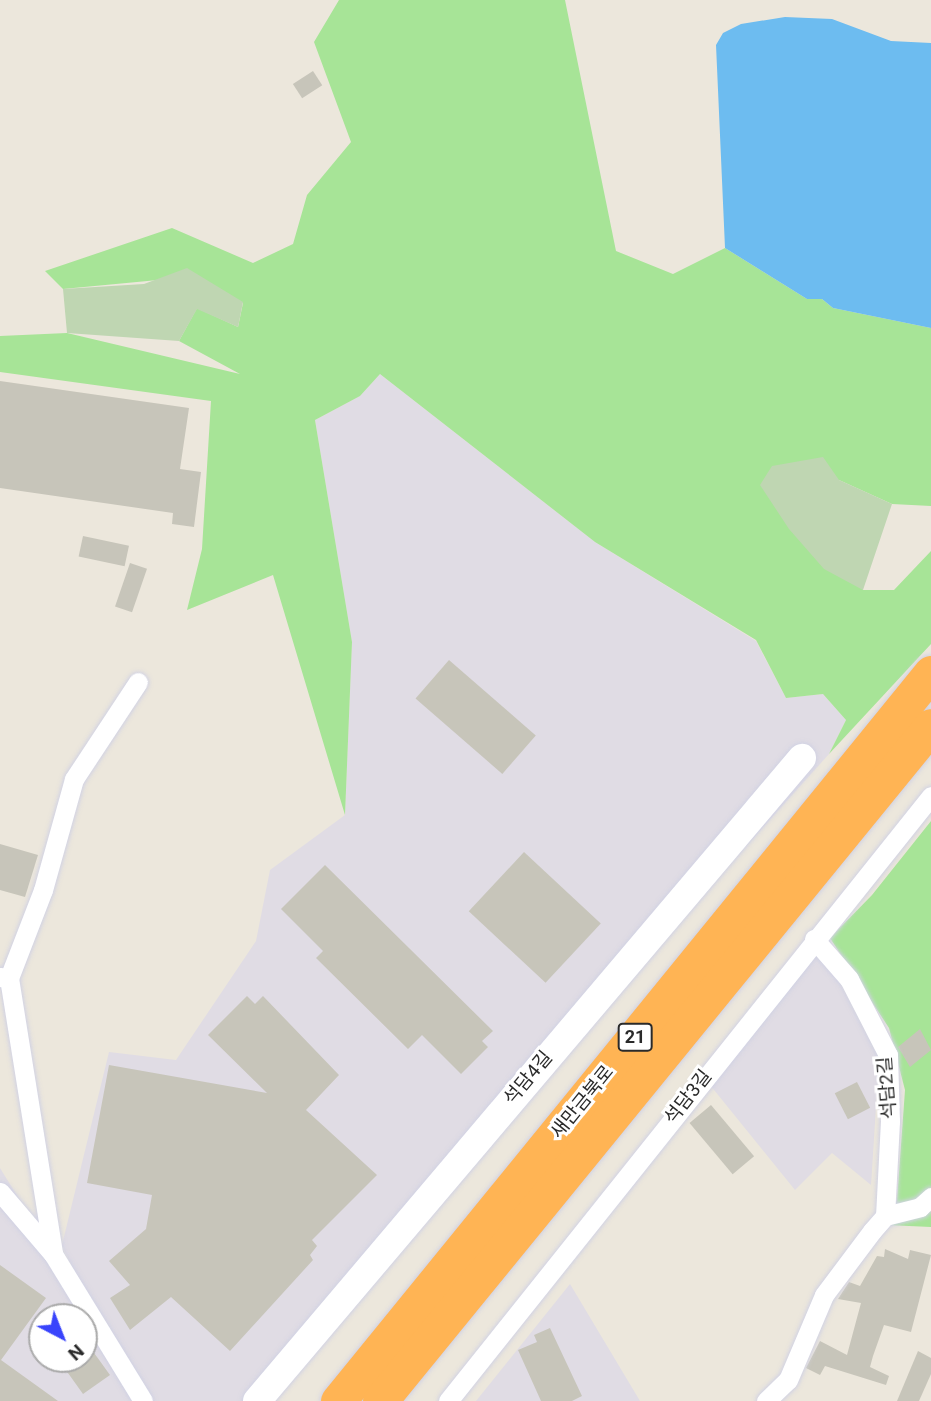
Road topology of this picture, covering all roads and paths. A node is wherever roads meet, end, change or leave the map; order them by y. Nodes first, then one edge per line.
1 (931, 673) edge
2 (138, 682) dead end
3 (931, 726) edge
4 (802, 758) dead end
5 (931, 796) edge
6 (814, 939) junction
7 (4, 978) edge
8 (0, 1192) edge
9 (931, 1196) edge
10 (885, 1216) junction
11 (53, 1254) junction
12 (143, 1401) edge
13 (257, 1401) edge
14 (338, 1401) edge
15 (380, 1401) edge
16 (448, 1401) edge
17 (766, 1401) edge

1 - 14 highway, 새만금북로 / 21
2 - 7 street
3 - 15 highway, 새만금북로 / 21
4 - 13 street, 석담4길
5 - 6 street, 석담3길
6 - 10 street, 석담2길
6 - 16 street, 석담3길
7 - 11 street
8 - 11 street
9 - 10 street
10 - 17 street
11 - 12 street

